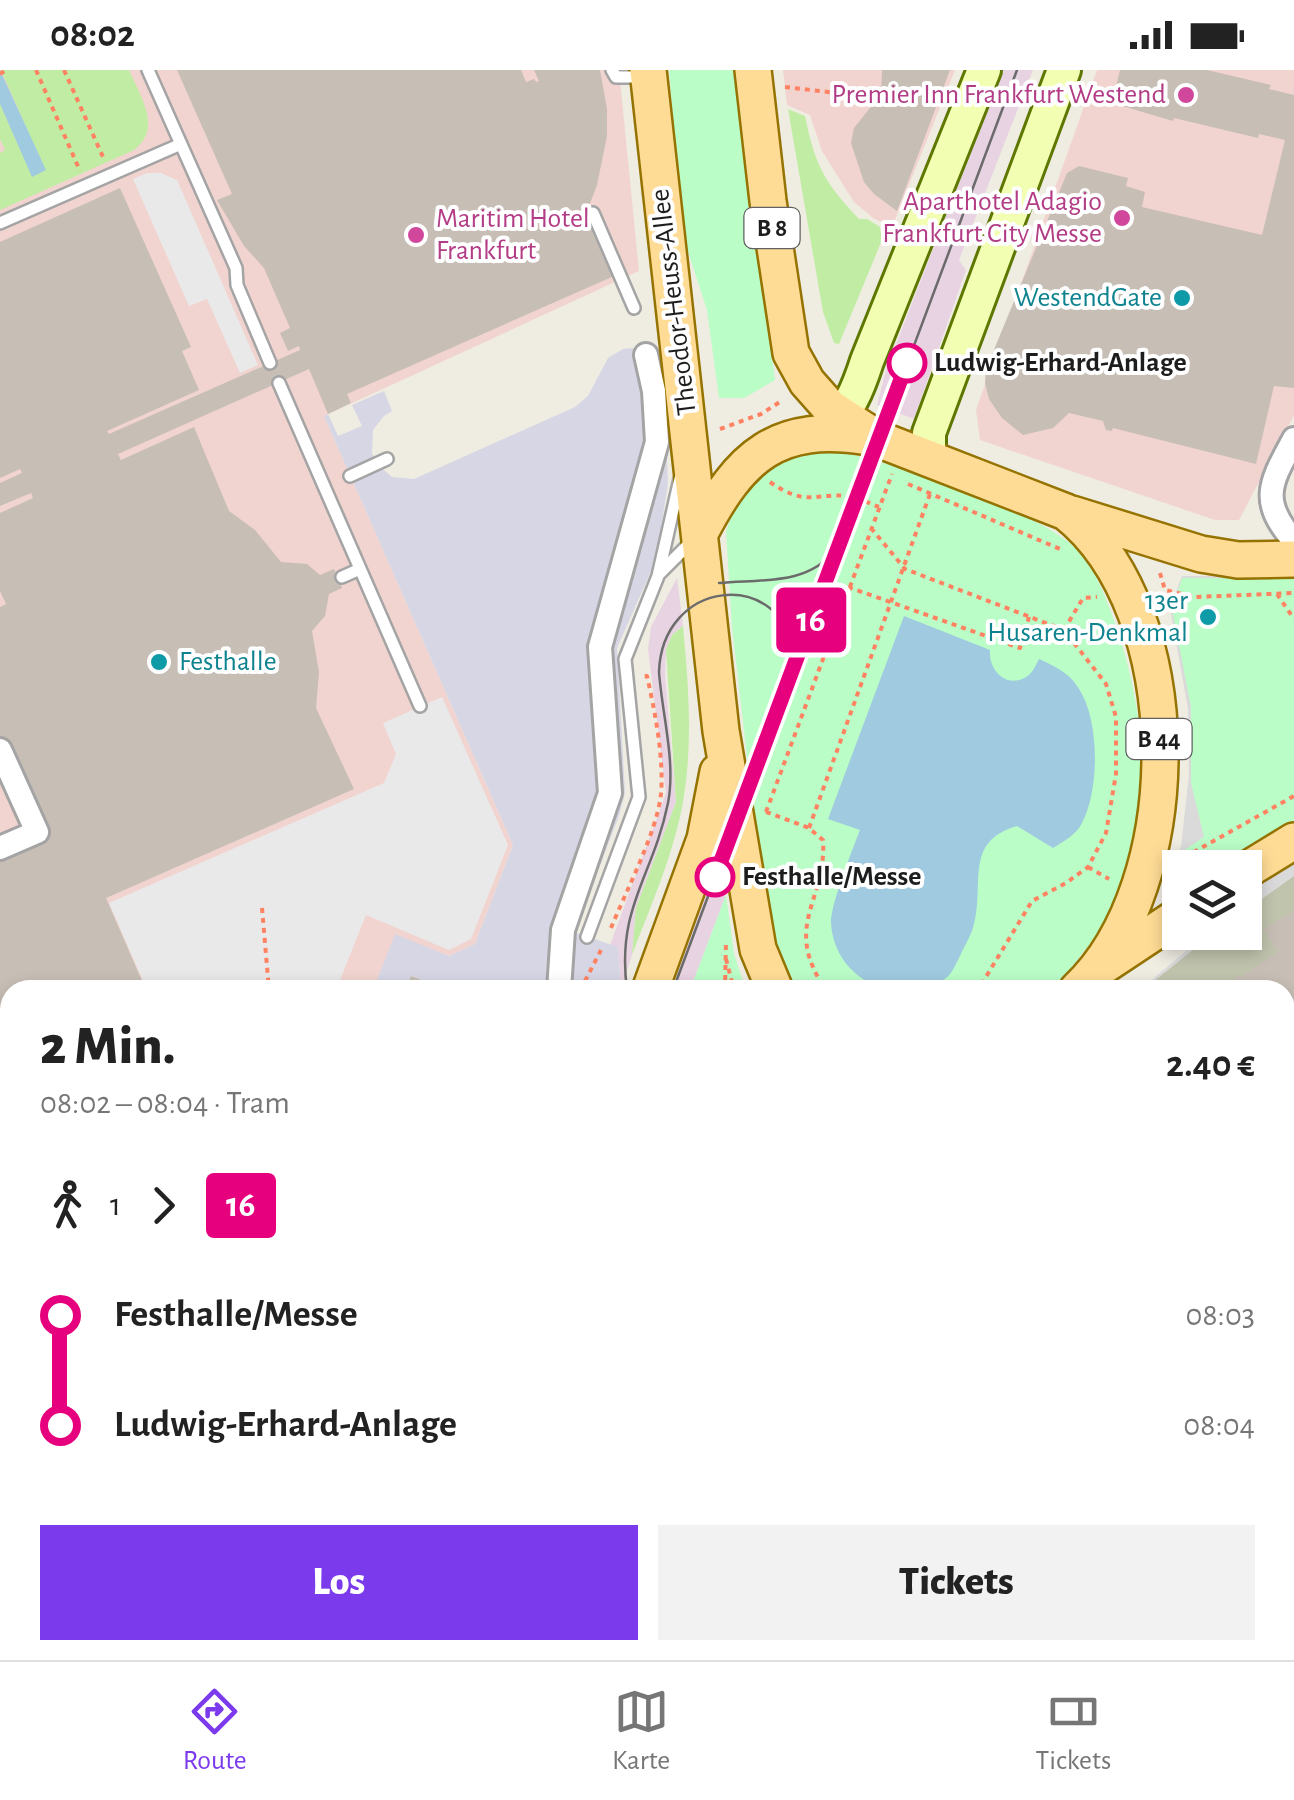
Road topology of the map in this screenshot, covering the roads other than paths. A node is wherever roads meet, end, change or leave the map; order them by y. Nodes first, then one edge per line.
1 (148, 70) edge
2 (984, 70) edge
3 (1064, 70) edge
4 (632, 74) edge
5 (766, 78) edge
6 (604, 81) dead end
7 (181, 144) junction
8 (594, 213) dead end
9 (0, 223) edge
10 (634, 308) dead end
11 (646, 355) dead end
12 (270, 363) dead end
13 (279, 384) dead end
14 (819, 411) junction
15 (683, 437) junction
16 (1294, 439) edge
17 (900, 455) junction
18 (387, 458) dead end
19 (350, 476) dead end
20 (1066, 512) junction
21 (700, 534) junction
22 (1294, 541) edge
23 (1294, 558) edge
24 (360, 569) junction
25 (658, 576) junction
26 (342, 577) dead end
27 (420, 706) dead end
28 (722, 732) junction
29 (0, 750) edge
30 (1294, 841) edge
31 (0, 848) edge
32 (1262, 861) edge
33 (1162, 928) edge
34 (587, 937) dead end
35 (1090, 978) edge
36 (559, 980) edge
37 (654, 980) edge
38 (770, 980) edge

1 - 7 lane
2 - 14 street
3 - 17 street
4 - 6 lane
4 - 15 main road, Theodor-Heuss-Allee
5 - 14 main road, B 8
7 - 9 lane
7 - 12 lane
8 - 10 lane
11 - 15 street
13 - 24 lane
14 - 17 main road
14 - 21 main road
15 - 21 main road, Theodor-Heuss-Allee
15 - 25 lane
15 - 36 street
16 - 22 street
17 - 20 main road
18 - 19 lane
20 - 23 main road
20 - 35 main road, B 44
21 - 25 lane
21 - 28 main road
24 - 26 lane
24 - 27 lane
25 - 34 lane
28 - 37 main road
28 - 38 main road
29 - 31 street
30 - 32 main road
33 - 35 main road

